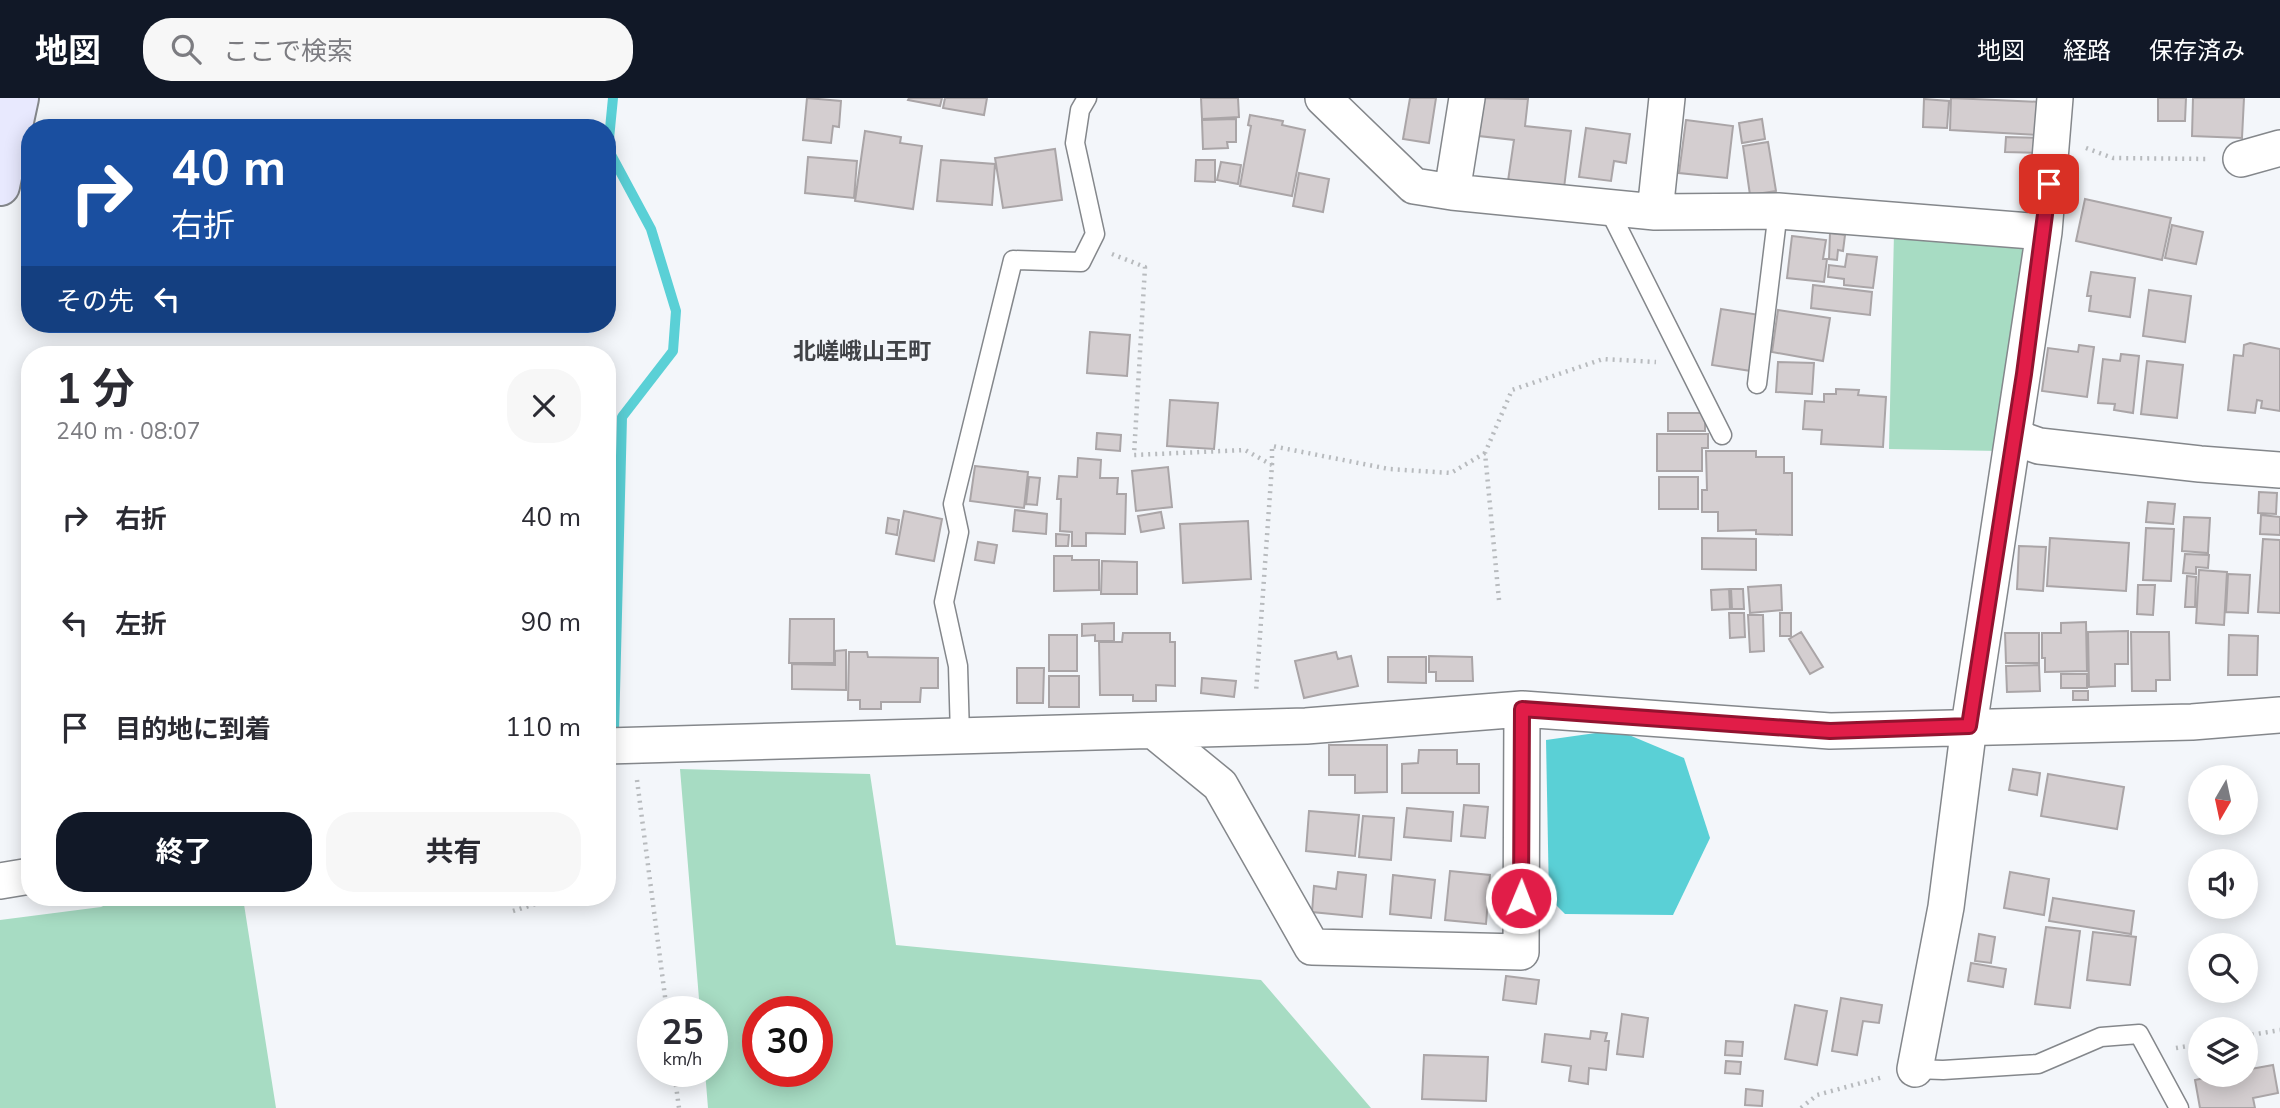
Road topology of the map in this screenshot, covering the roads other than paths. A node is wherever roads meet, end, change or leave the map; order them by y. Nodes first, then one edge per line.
1 (19, 98) edge
2 (1087, 98) edge
3 (1323, 98) edge
4 (1467, 98) edge
5 (1667, 98) edge
6 (2055, 98) edge
7 (2280, 148) edge
8 (2241, 159) road end
9 (0, 186) edge
10 (1452, 192) junction
11 (1608, 208) junction
12 (1778, 211) junction
13 (1655, 212) junction
14 (2044, 232) junction
15 (1757, 384) dead end
16 (1722, 435) dead end
17 (2014, 437) junction
18 (2280, 470) edge
19 (1522, 709) junction
20 (2280, 715) edge
21 (1969, 726) junction
22 (1154, 731) junction
23 (960, 736) junction
24 (620, 746) edge
25 (21, 878) edge
26 (0, 881) edge
27 (1915, 1069) joint
28 (2179, 1108) edge

1 - 9 main road
2 - 23 lane
3 - 10 street
4 - 10 street
5 - 13 street
6 - 14 street
7 - 8 street
10 - 11 street
11 - 13 street
11 - 16 lane
12 - 13 street
12 - 14 street
12 - 15 lane
14 - 17 street
17 - 18 street
17 - 21 street
19 - 21 street
19 - 22 street
19 - 22 street
20 - 21 street
21 - 27 street
22 - 23 street
23 - 24 street
25 - 26 street
27 - 28 lane

